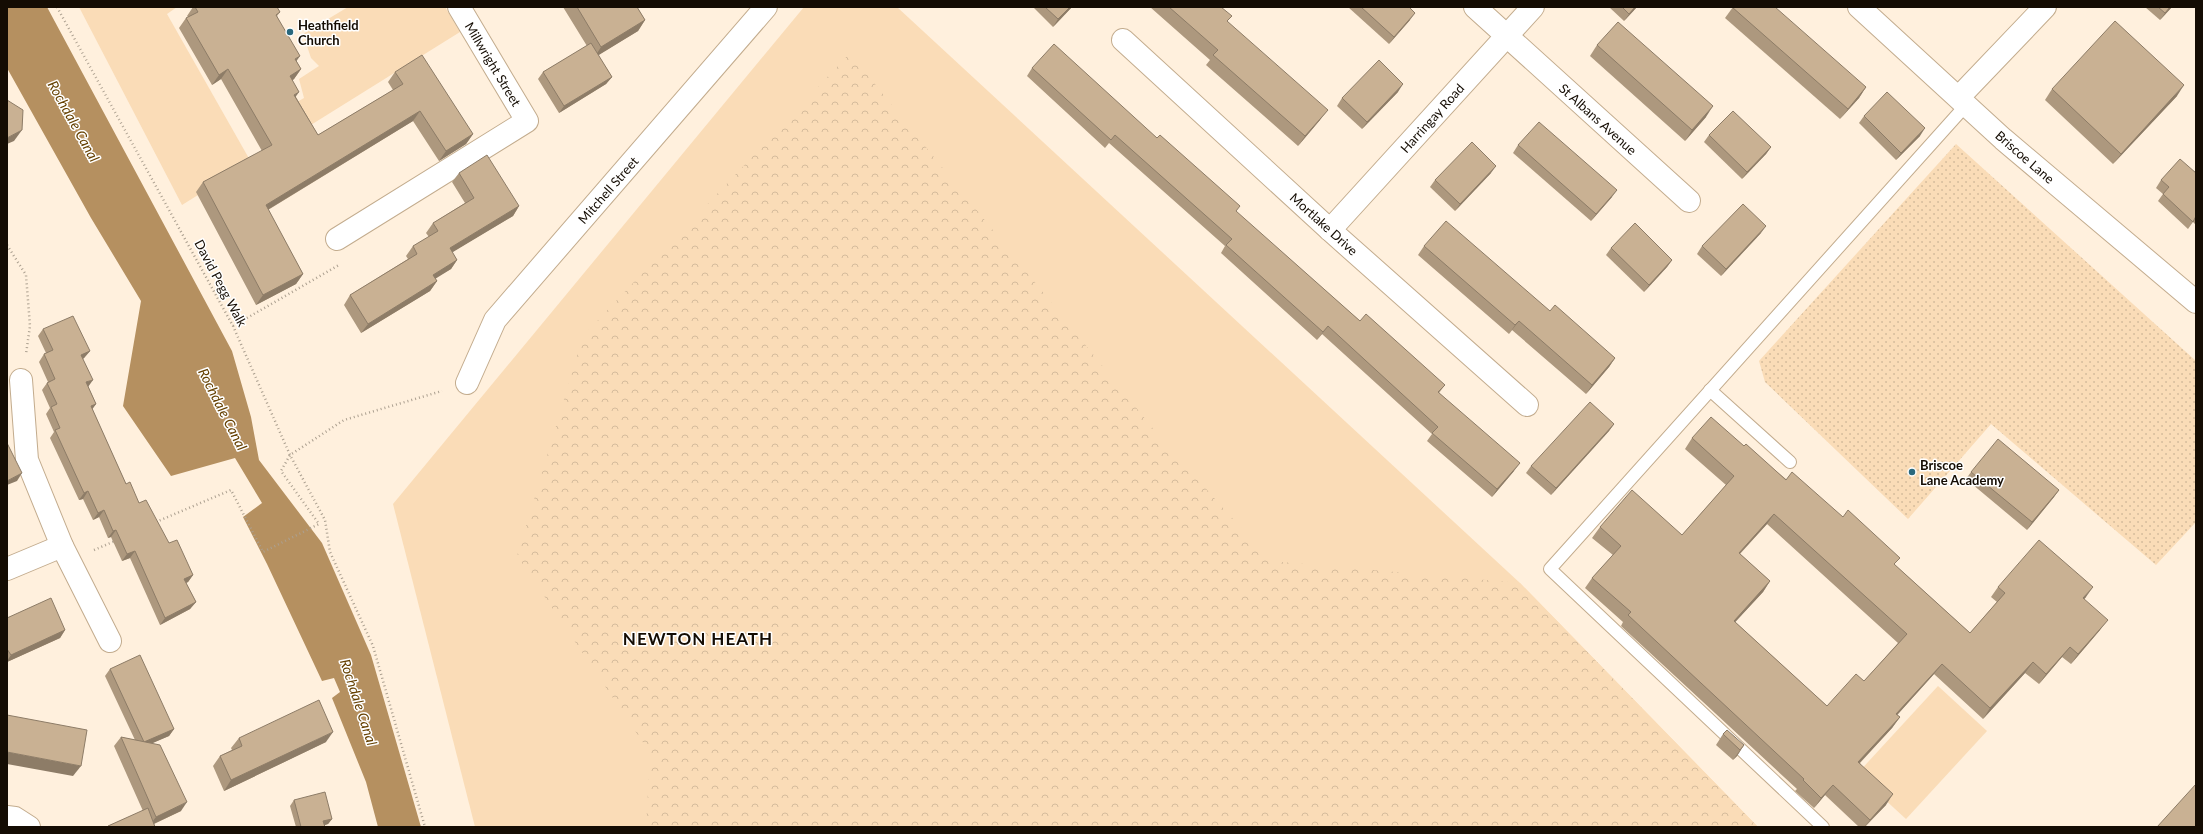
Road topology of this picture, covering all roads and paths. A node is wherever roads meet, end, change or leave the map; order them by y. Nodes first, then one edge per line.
1 (57, 7) edge
2 (459, 7) edge
3 (766, 7) edge
4 (1475, 7) edge
5 (1533, 7) edge
6 (1859, 7) edge
7 (2045, 7) edge
8 (1507, 36) junction
9 (1123, 40) dead end
10 (1963, 100) junction
11 (1689, 202) dead end
12 (1330, 230) junction
13 (337, 239) joint
14 (7, 245) edge
15 (2196, 302) edge
16 (233, 326) junction
17 (21, 380) joint
18 (467, 383) joint
19 (1710, 390) junction
20 (1527, 405) dead end
21 (290, 455) junction
22 (1790, 462) dead end
23 (155, 522) edge
24 (121, 538) edge
25 (62, 546) junction
26 (7, 569) edge
27 (110, 642) dead end
28 (7, 817) edge
29 (29, 827) edge
30 (425, 827) edge
31 (1823, 827) edge

1 - 16 path, David Pegg Walk
2 - 13 street, Millwright Street
3 - 18 street, Mitchell Street
4 - 8 street, St Albans Avenue
5 - 8 street, Harringay Road
6 - 10 street, Briscoe Lane
7 - 10 street
8 - 11 street, St Albans Avenue
8 - 12 street, Harringay Road
9 - 12 street, Mortlake Drive
10 - 15 street, Briscoe Lane
10 - 19 lane
12 - 20 street, Mortlake Drive
13 - 16 path
14 - 17 path
16 - 21 path, David Pegg Walk
17 - 25 street
18 - 21 path
19 - 22 lane
19 - 31 lane
21 - 23 path
21 - 30 path, David Pegg Walk
24 - 25 path
25 - 26 street
25 - 27 street
28 - 29 street

